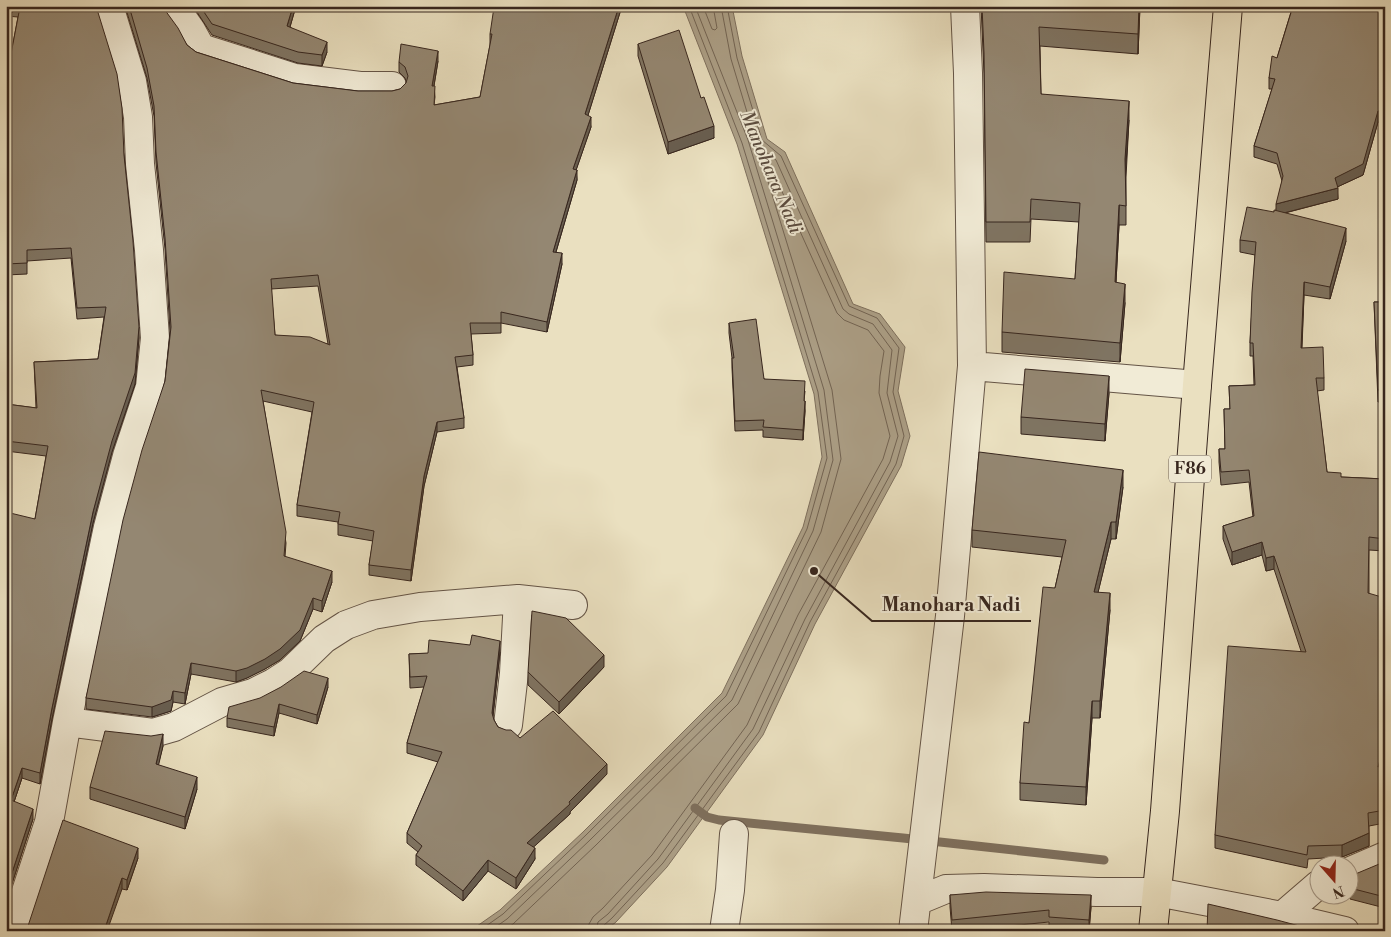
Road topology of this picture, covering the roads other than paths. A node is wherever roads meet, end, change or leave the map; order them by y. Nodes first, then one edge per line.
1 (109, 6) edge
2 (174, 6) edge
3 (965, 6) edge
4 (1228, 6) edge
5 (392, 86) dead end
6 (972, 366) junction
7 (1197, 385) junction
8 (518, 599) junction
9 (574, 605) dead end
10 (67, 722) junction
11 (508, 725) dead end
12 (734, 834) dead end
13 (1385, 856) edge
14 (1358, 868) edge
15 (918, 890) junction
16 (1156, 892) junction
17 (1308, 894) edge
18 (1282, 916) junction
19 (13, 931) edge
20 (724, 931) edge
21 (913, 931) edge
22 (1153, 931) edge
23 (1345, 931) edge

1 - 10 street
2 - 5 street
3 - 6 street
4 - 7 main road, F86
6 - 7 street
6 - 15 street
7 - 16 main road, F86
8 - 9 street
8 - 10 street
8 - 11 street
10 - 19 street
12 - 20 street
13 - 14 street
15 - 16 street
15 - 21 street
16 - 18 street
16 - 22 main road, F86
17 - 18 street
18 - 23 street

